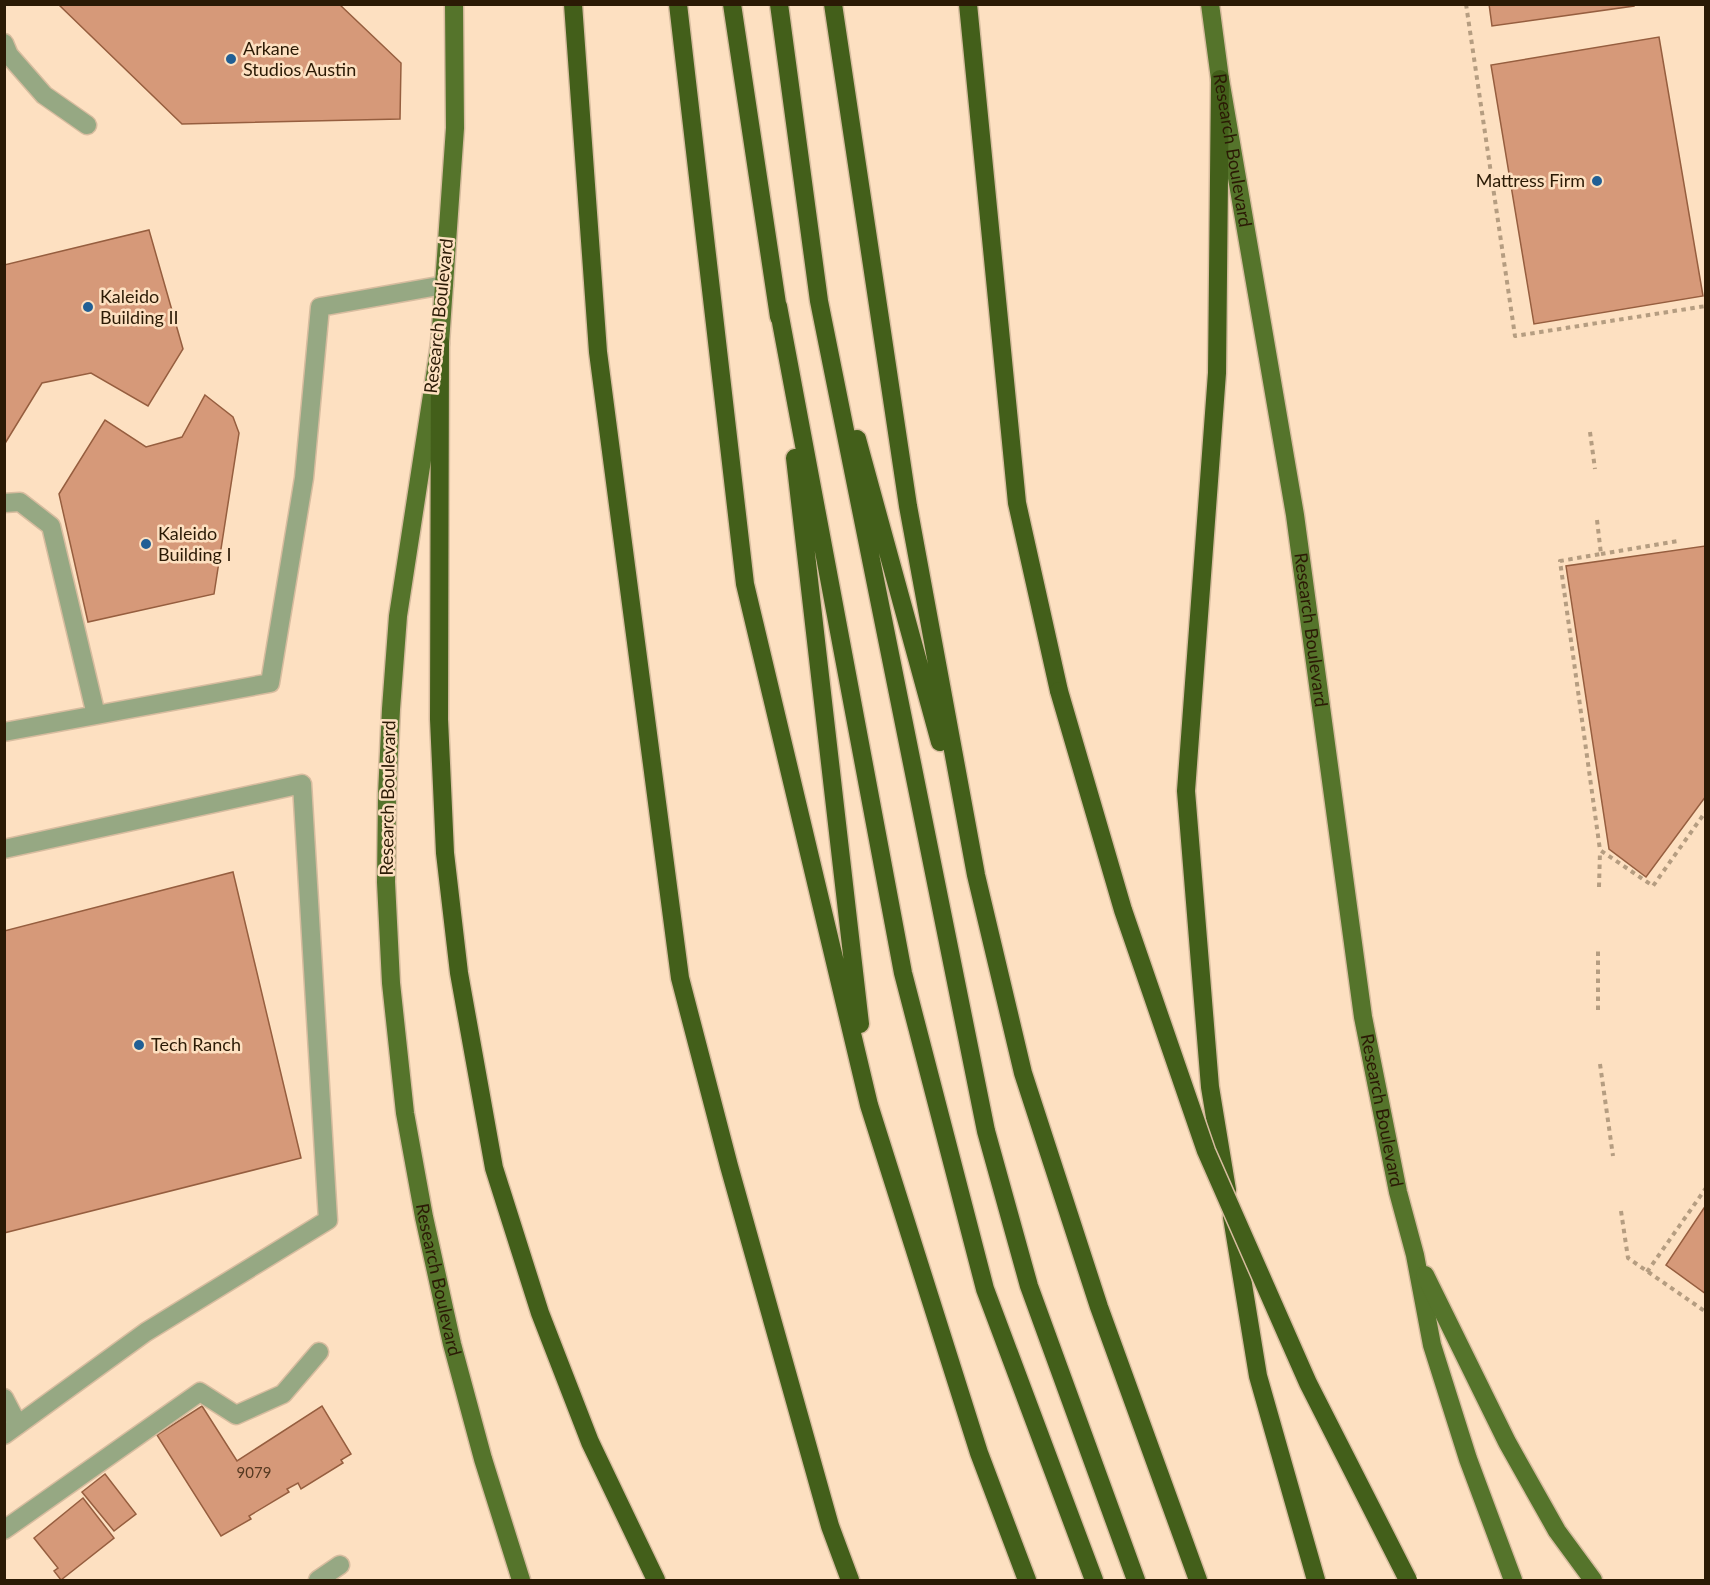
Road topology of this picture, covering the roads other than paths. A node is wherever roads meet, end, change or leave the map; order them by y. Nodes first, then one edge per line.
1 (454, 4) edge
2 (573, 4) edge
3 (678, 4) edge
4 (732, 4) edge
5 (779, 4) edge
6 (833, 4) edge
7 (968, 4) edge
8 (1210, 4) edge
9 (4, 42) edge
10 (1220, 79) junction
11 (87, 125) dead end
12 (444, 285) junction
13 (819, 301) junction
14 (778, 306) junction
15 (440, 343) junction
16 (4, 503) edge
17 (96, 715) junction
18 (4, 732) edge
19 (4, 849) edge
20 (976, 874) junction
21 (869, 1105) junction
22 (1415, 1255) junction
23 (319, 1352) dead end
24 (4, 1398) edge
25 (11, 1430) edge
26 (4, 1530) edge
27 (340, 1565) dead end
28 (318, 1581) edge
29 (521, 1581) edge
30 (656, 1581) edge
31 (850, 1581) edge
32 (1027, 1581) edge
33 (1094, 1581) edge
34 (1136, 1581) edge
35 (1198, 1581) edge
36 (1316, 1581) edge
37 (1408, 1581) edge
38 (1513, 1581) edge
39 (1593, 1581) edge

1 - 12 main road, Research Boulevard
2 - 31 highway
3 - 21 highway
4 - 14 highway
5 - 13 highway
6 - 20 highway
7 - 37 highway, bridge
8 - 10 main road, Research Boulevard
9 - 11 lane
10 - 22 main road, Research Boulevard
10 - 36 highway
12 - 15 main road, Research Boulevard
12 - 17 lane
13 - 20 highway
13 - 34 highway
14 - 21 highway
14 - 33 highway
15 - 29 main road, Research Boulevard
15 - 30 highway
16 - 17 lane
17 - 18 lane
19 - 25 lane
20 - 35 highway
21 - 32 highway
22 - 38 main road
22 - 39 main road
23 - 26 lane
24 - 25 lane
27 - 28 lane

